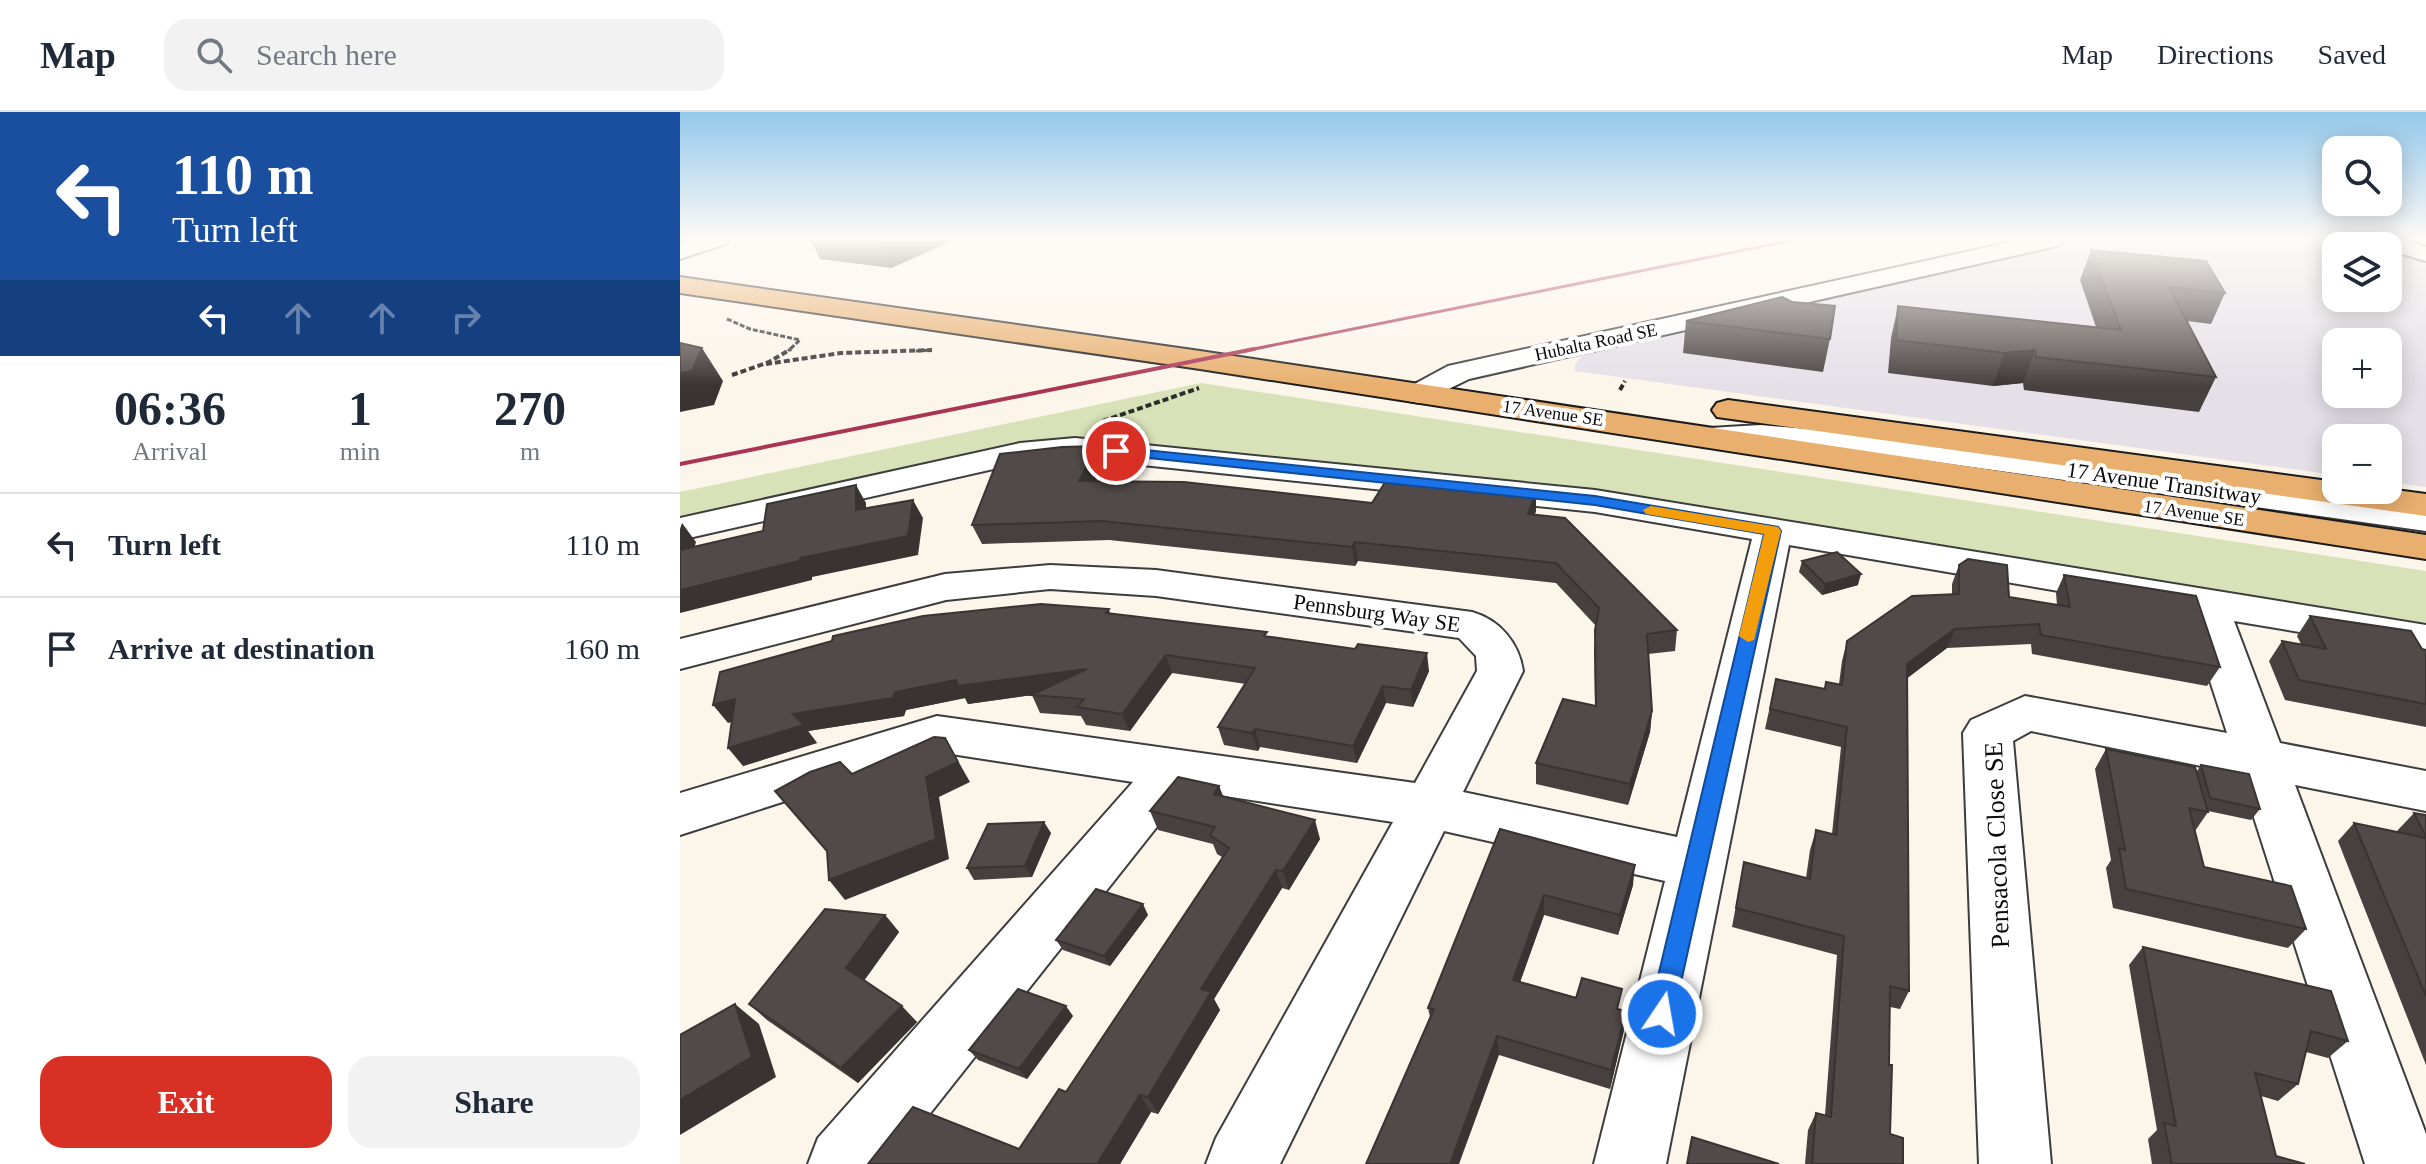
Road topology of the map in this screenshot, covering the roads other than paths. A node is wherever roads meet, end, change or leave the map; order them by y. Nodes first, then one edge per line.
1 (701, 288) edge
2 (848, 288) edge
3 (1836, 288) edge
4 (1459, 372) junction
5 (1420, 394) junction
6 (1762, 415) junction
7 (1704, 436) junction
8 (1901, 447) junction
9 (2426, 505) edge
10 (2426, 520) edge
11 (680, 529) edge
12 (1773, 531) junction
13 (2426, 547) edge
14 (2206, 603) junction
15 (2426, 639) edge
16 (680, 654) edge
17 (2257, 757) junction
18 (1175, 768) junction
19 (2426, 791) edge
20 (1428, 806) junction
21 (680, 814) edge
22 (1695, 864) junction
23 (844, 1164) edge
24 (1242, 1164) edge
25 (1630, 1164) edge
26 (2015, 1164) edge
27 (2401, 1164) edge

1 - 5 main road, 17 Avenue SE
2 - 4 main road, 17 Avenue SE
3 - 4 street, Hubalta Road SE
4 - 5 street, Hubalta Road SE
4 - 6 main road, 17 Avenue SE
5 - 7 main road, 17 Avenue SE
6 - 8 street, 17 Avenue Transitway
6 - 9 main road, 17 Avenue SE
7 - 8 street, 17 Avenue Transitway
7 - 13 main road, 17 Avenue SE
8 - 10 street, 17 Avenue Transitway
11 - 12 street
12 - 14 street
12 - 22 street
14 - 15 street
14 - 17 street
16 - 20 street, Pennsburg Way SE
17 - 19 street, Pensacola Close SE
17 - 26 street, Pensacola Close SE
17 - 27 street
18 - 20 street
18 - 21 street
18 - 23 street
20 - 22 street
20 - 24 street, Pennsburg Way SE
22 - 25 street

